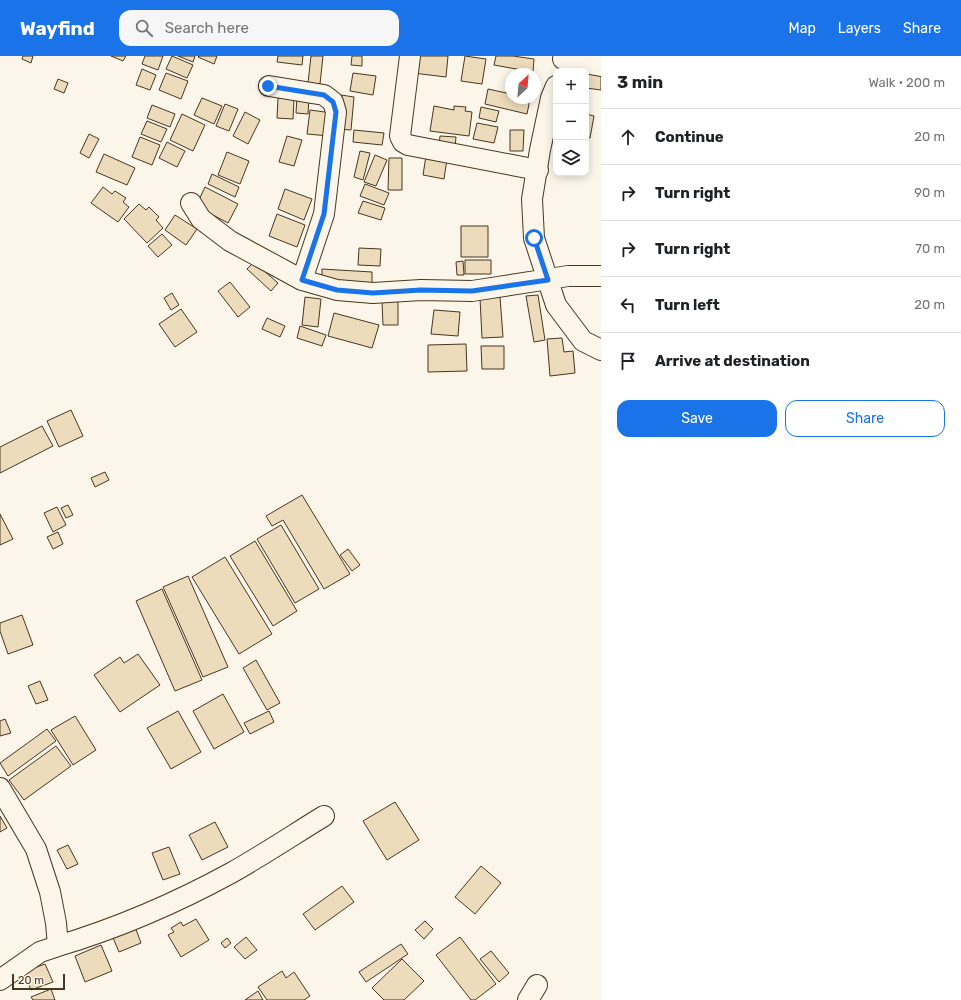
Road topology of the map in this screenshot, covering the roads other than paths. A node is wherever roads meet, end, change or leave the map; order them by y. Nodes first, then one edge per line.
1 (410, 56) edge
2 (563, 62) edge
3 (601, 66) edge
4 (268, 86) dead end
5 (553, 93) edge
6 (538, 170) junction
7 (191, 202) dead end
8 (601, 276) edge
9 (302, 280) junction
10 (548, 280) junction
11 (601, 350) edge
12 (0, 788) edge
13 (324, 816) dead end
14 (58, 946) junction
15 (0, 980) edge

1 - 6 street
2 - 3 street
4 - 9 street
5 - 6 street
6 - 10 street
7 - 9 street
8 - 10 street
9 - 10 street
10 - 11 street
12 - 14 street
13 - 14 street
14 - 15 street

